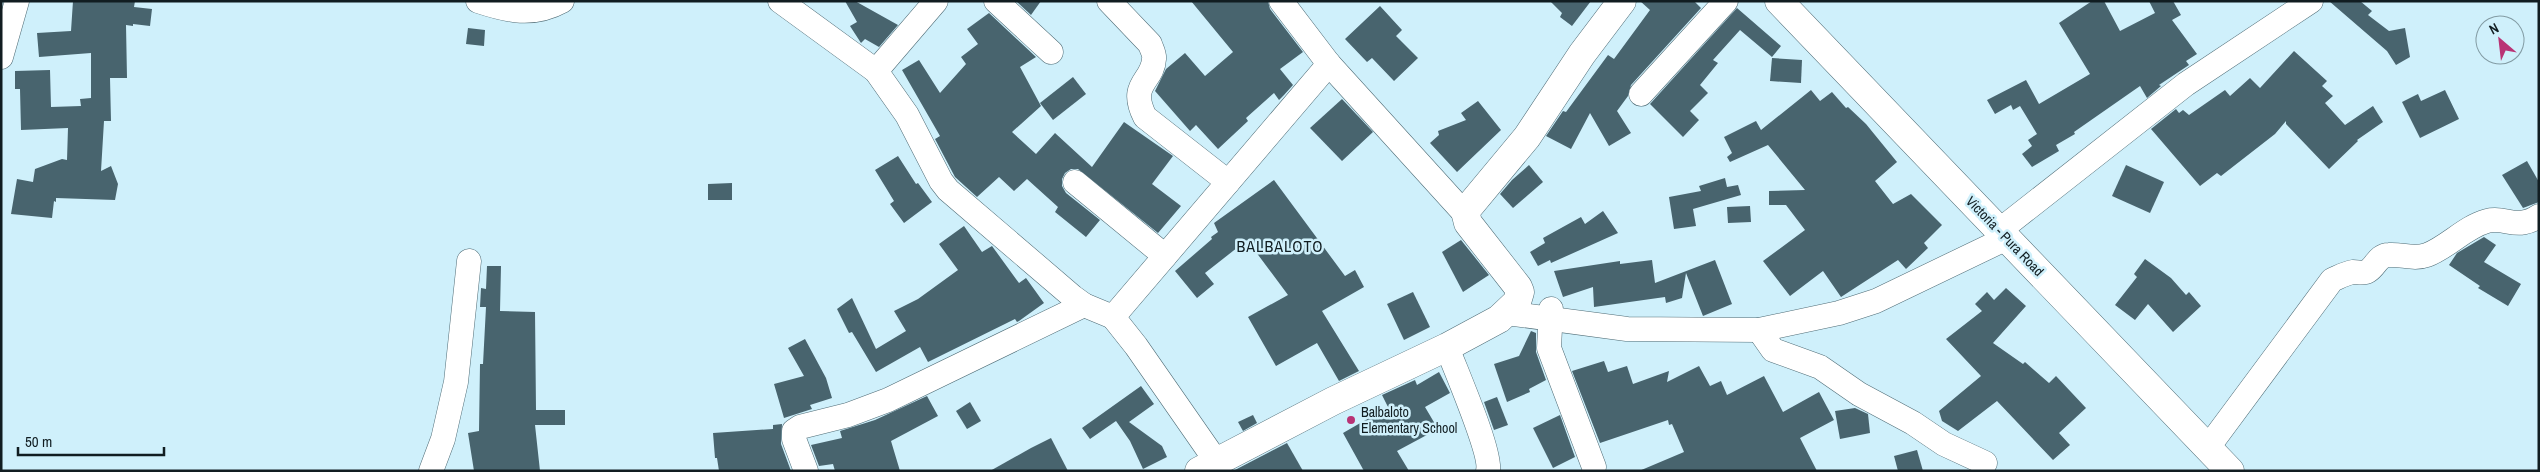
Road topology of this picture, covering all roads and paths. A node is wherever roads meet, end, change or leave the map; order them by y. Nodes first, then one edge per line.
1 (17, 1) edge
2 (478, 1) edge
3 (562, 1) edge
4 (780, 1) edge
5 (936, 1) edge
6 (996, 1) edge
7 (1109, 1) edge
8 (1281, 1) edge
9 (1622, 1) edge
10 (1726, 1) edge
11 (1779, 1) edge
12 (2312, 1) edge
13 (1052, 52) dead end
14 (1, 56) edge
15 (1329, 64) junction
16 (876, 71) junction
17 (1642, 94) dead end
18 (1075, 182) dead end
19 (1228, 182) junction
20 (1466, 215) junction
21 (2539, 216) edge
22 (2003, 234) junction
23 (1165, 256) junction
24 (468, 261) dead end
25 (1518, 287) junction
26 (1084, 305) junction
27 (1507, 313) junction
28 (1554, 315) junction
29 (1112, 317) junction
30 (1760, 330) junction
31 (1447, 347) junction
32 (2208, 446) junction
33 (1985, 463) dead end
34 (1208, 466) edge
35 (1594, 467) dead end
36 (817, 470) edge
37 (431, 471) edge
38 (1488, 471) edge
39 (2230, 471) edge

1 - 14 street
2 - 3 street
4 - 16 street
5 - 16 street
6 - 13 street
7 - 19 street
8 - 15 street
9 - 20 street
10 - 17 street
11 - 22 street, Victoria - Pura Road
12 - 22 street
15 - 19 street
15 - 20 street
16 - 26 street
18 - 23 street
19 - 23 street
20 - 25 street
21 - 32 street
22 - 30 street
22 - 32 street, Victoria - Pura Road
23 - 29 street
24 - 37 street
25 - 27 street
25 - 28 street
26 - 29 street
26 - 36 street
27 - 28 street
27 - 31 street
28 - 30 street
28 - 35 street
29 - 34 street
30 - 33 street
31 - 34 street
31 - 38 street
32 - 39 street, Victoria - Pura Road

